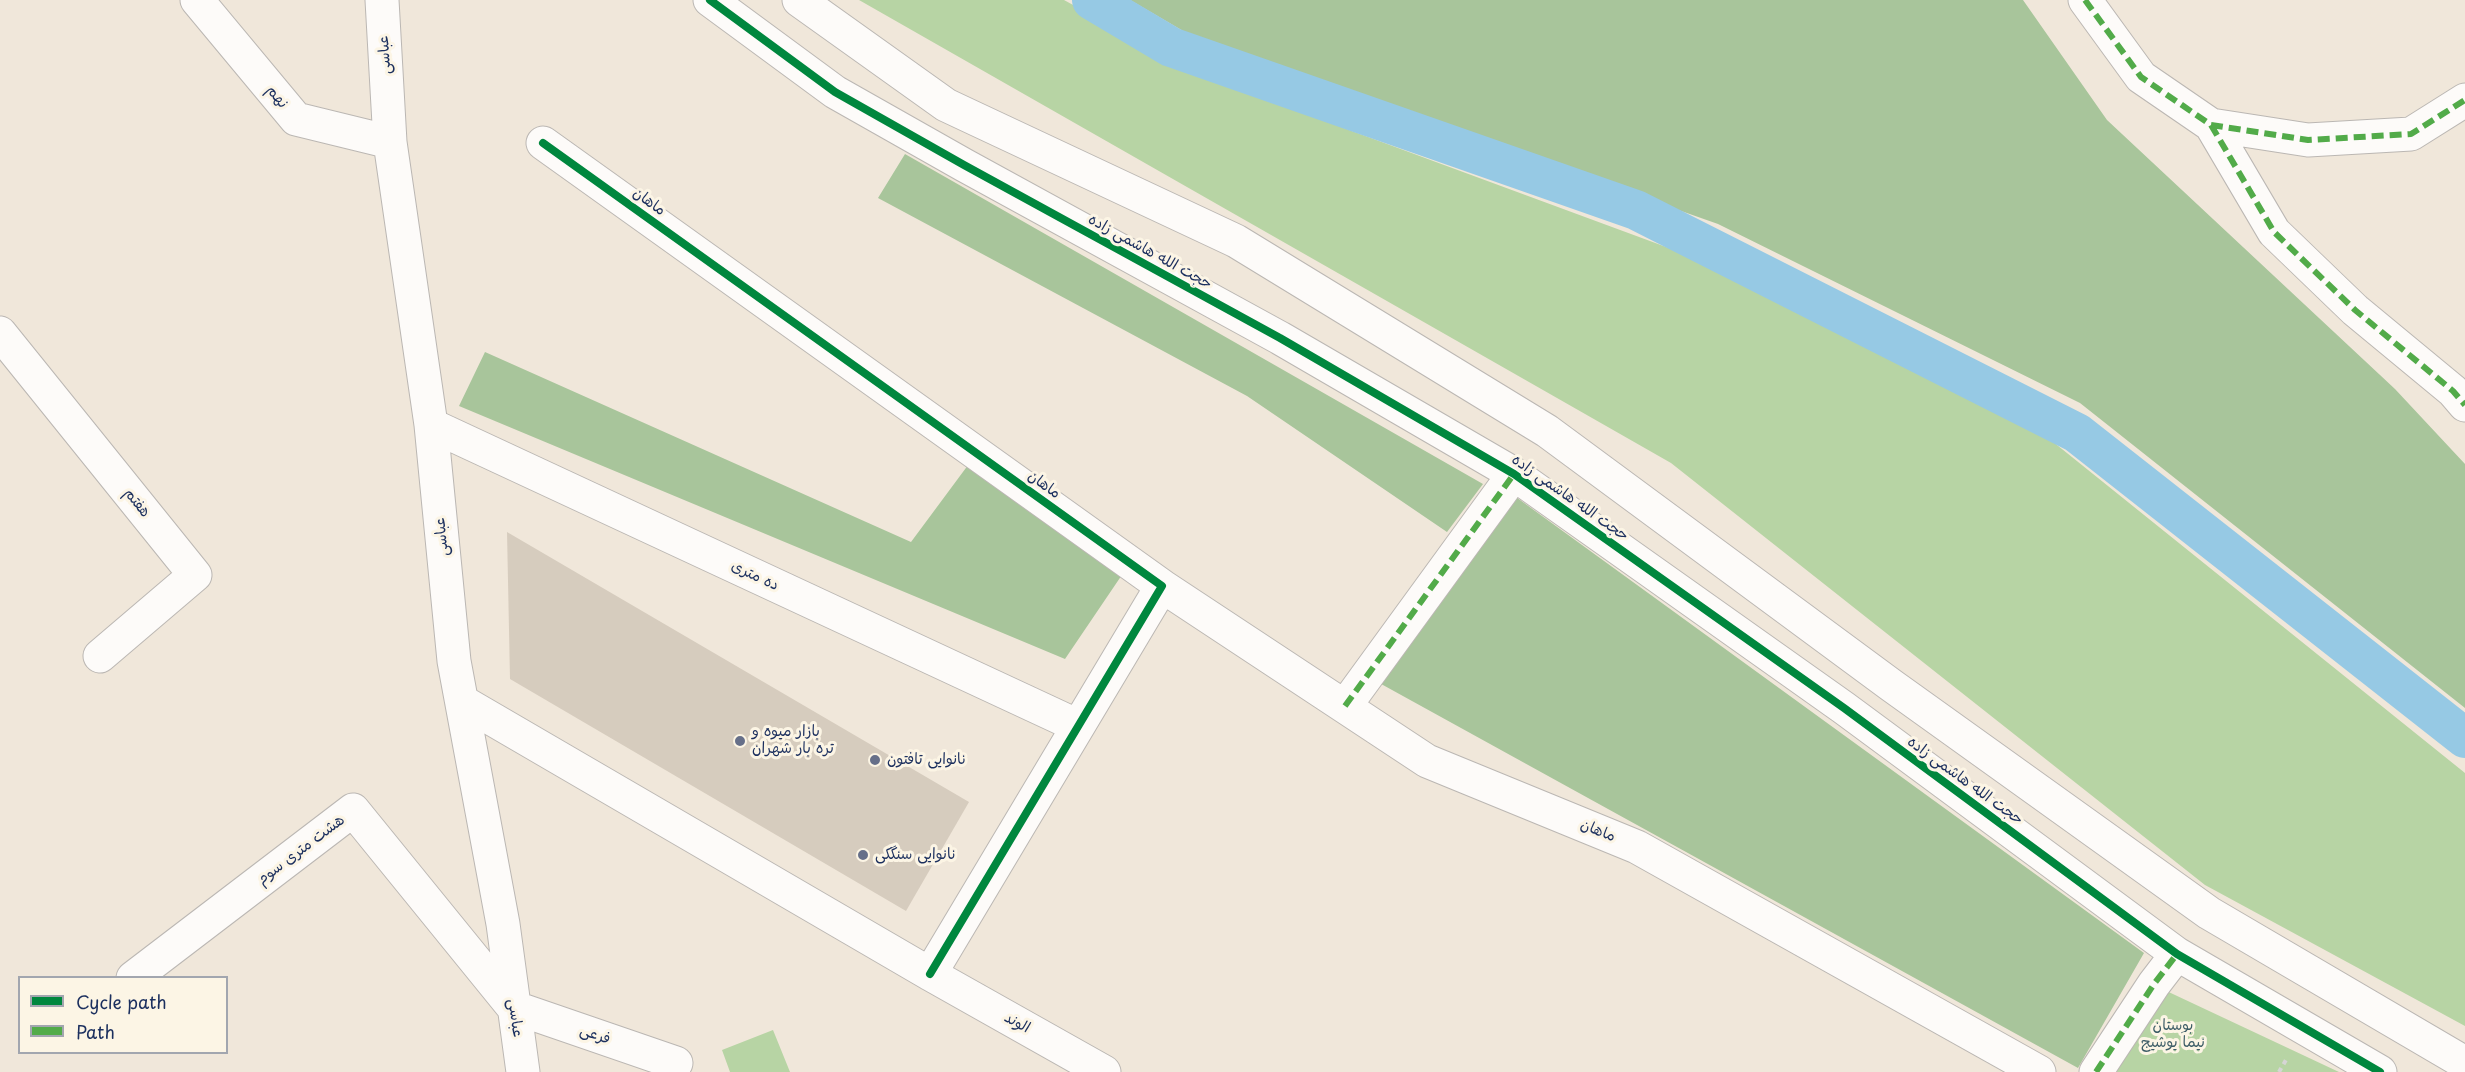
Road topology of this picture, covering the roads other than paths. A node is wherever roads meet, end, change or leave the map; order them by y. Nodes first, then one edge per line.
1 (197, 0) edge
2 (382, 0) edge
3 (710, 0) edge
4 (799, 0) edge
5 (2085, 0) edge
6 (2465, 99) edge
7 (2211, 125) junction
8 (390, 142) junction
9 (543, 143) dead end
10 (0, 333) edge
11 (2465, 405) edge
12 (431, 425) junction
13 (1514, 474) junction
14 (1162, 586) junction
15 (100, 656) dead end
16 (463, 702) junction
17 (1345, 706) junction
18 (1078, 726) junction
19 (2177, 954) junction
20 (930, 974) junction
21 (136, 976) edge
22 (513, 1007) junction
23 (676, 1063) dead end
24 (2465, 1063) edge
25 (524, 1072) edge
26 (1104, 1072) edge
27 (2039, 1072) edge
28 (2096, 1072) edge
29 (2380, 1072) edge

1 - 8 street, نهم
2 - 8 street, عباسی
3 - 13 street, حجت الله هاشمی زاده
4 - 24 street
5 - 7 street
6 - 7 street
7 - 11 street
8 - 12 street, عباسی
9 - 14 street, ماهان
10 - 15 street, هفتم
12 - 16 street, عباسی
12 - 18 street, ده متری
13 - 17 street
13 - 19 street, حجت الله هاشمی زاده
14 - 17 street, ماهان
14 - 18 street
16 - 20 street, الوند
16 - 22 street, عباسی
17 - 27 street, ماهان
18 - 20 street
19 - 28 street
19 - 29 street, حجت الله هاشمی زاده
20 - 26 street, الوند
21 - 22 street, هشت متری سوم
22 - 23 street, فرعی
22 - 25 street, عباسی

